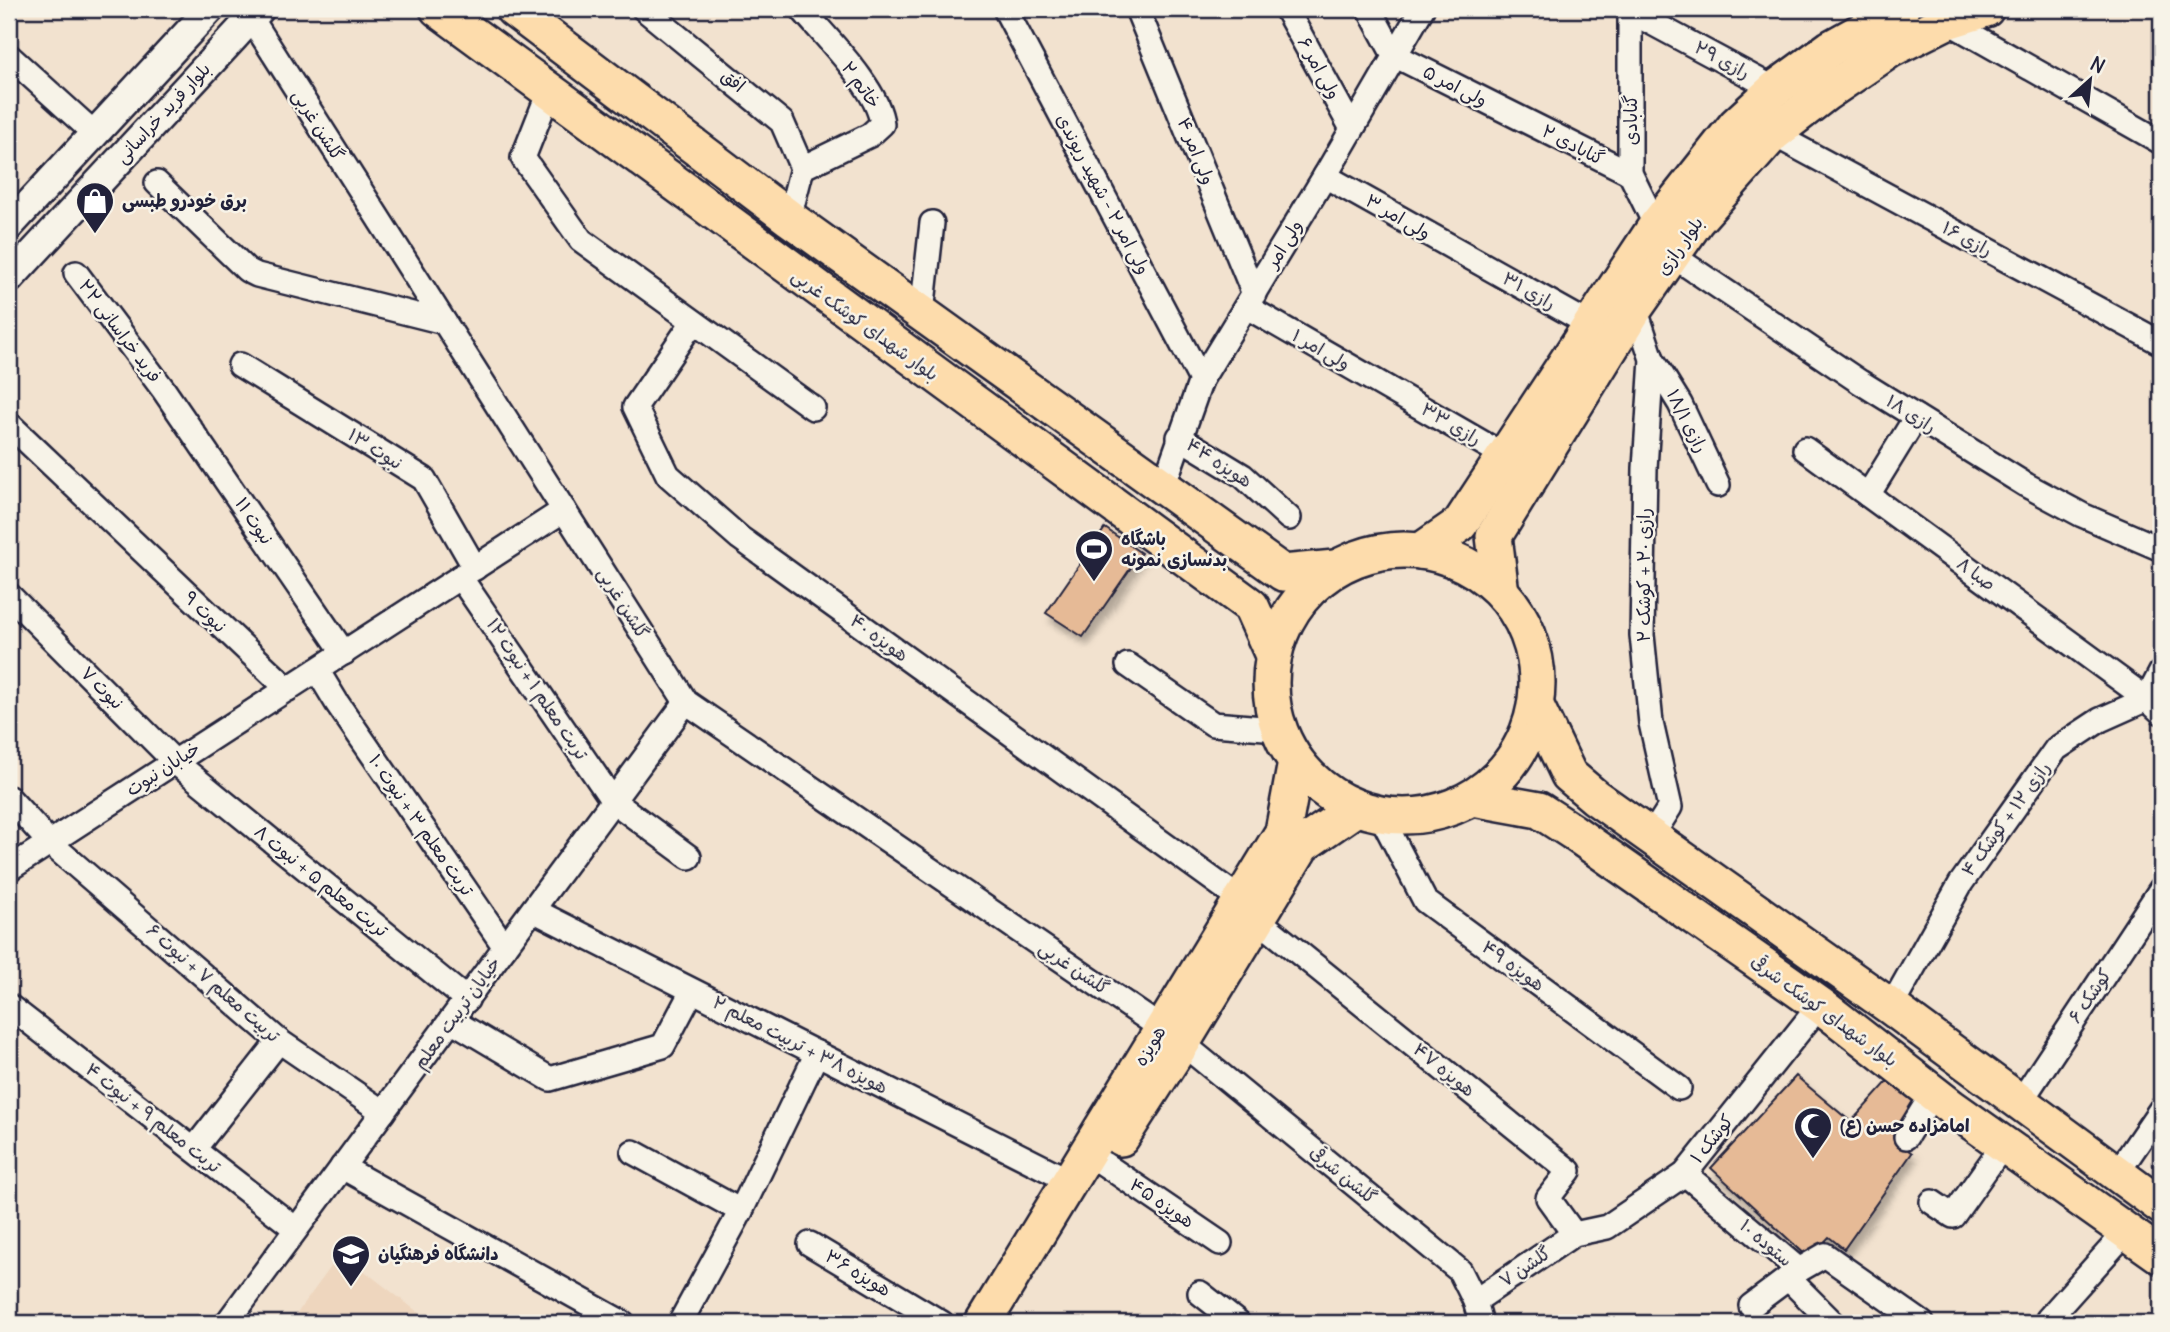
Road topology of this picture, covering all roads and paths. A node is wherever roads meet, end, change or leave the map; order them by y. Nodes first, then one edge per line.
1 (210, 9) edge
2 (438, 9) edge
3 (644, 9) edge
4 (802, 9) edge
5 (1005, 9) edge
6 (1137, 9) edge
7 (1286, 9) edge
8 (1369, 9) edge
9 (1422, 9) edge
10 (1901, 9) edge
11 (1986, 9) edge
12 (1629, 10) edge
13 (255, 14) edge
14 (522, 15) edge
15 (1947, 21) junction
16 (1394, 55) junction
17 (9, 56) edge
18 (507, 61) junction
19 (144, 82) junction
20 (1775, 89) junction
21 (549, 92) junction
22 (168, 107) junction
23 (1516, 116) joint
24 (1351, 127) junction
25 (95, 134) junction
26 (1773, 134) junction
27 (2161, 142) edge
28 (802, 168) junction
29 (1630, 173) junction
30 (1325, 176) junction
31 (157, 183) dead end
32 (789, 218) junction
33 (932, 223) dead end
34 (9, 226) edge
35 (1656, 226) junction
36 (1673, 256) junction
37 (1470, 258) joint
38 (76, 273) dead end
39 (9, 279) edge
40 (1250, 301) junction
41 (1635, 308) junction
42 (922, 313) junction
43 (693, 321) junction
44 (444, 322) junction
45 (1589, 324) junction
46 (2161, 343) edge
47 (1652, 359) junction
48 (240, 365) dead end
49 (1201, 380) junction
50 (163, 389) joint
51 (1395, 392) joint
52 (813, 408) dead end
53 (1916, 417) junction
54 (9, 424) edge
55 (1179, 437) junction
56 (1805, 449) dead end
57 (1507, 457) junction
58 (1718, 485) dead end
59 (1163, 487) junction
60 (1868, 495) junction
61 (564, 510) junction
62 (1289, 518) dead end
63 (2161, 550) edge
64 (1421, 551) junction
65 (1335, 568) junction
66 (467, 572) junction
67 (1500, 585) junction
68 (9, 595) edge
69 (344, 653) junction
70 (1273, 655) junction
71 (1128, 665) dead end
72 (317, 670) junction
73 (2161, 672) edge
74 (288, 689) junction
75 (686, 702) junction
76 (1536, 706) junction
77 (2154, 706) edge
78 (1278, 729) junction
79 (175, 762) junction
80 (1296, 762) junction
81 (1569, 775) junction
82 (9, 799) edge
83 (1473, 799) junction
84 (613, 801) junction
85 (1539, 810) junction
86 (1368, 811) junction
87 (1651, 837) junction
88 (50, 843) junction
89 (689, 858) dead end
90 (9, 869) edge
91 (2161, 889) edge
92 (1249, 909) junction
93 (533, 910) junction
94 (505, 947) junction
95 (692, 990) junction
96 (467, 1000) junction
97 (9, 1006) edge
98 (1819, 1006) junction
99 (1891, 1007) junction
100 (451, 1020) junction
101 (1172, 1036) junction
102 (279, 1041) junction
103 (817, 1053) junction
104 (1679, 1088) dead end
105 (1933, 1093) junction
106 (2019, 1104) junction
107 (2161, 1109) edge
108 (383, 1112) junction
109 (1906, 1137) dead end
110 (2004, 1144) junction
111 (194, 1150) junction
112 (633, 1153) dead end
113 (1104, 1164) junction
114 (342, 1167) junction
115 (1685, 1174) junction
116 (2116, 1175) junction
117 (1068, 1180) junction
118 (1932, 1202) dead end
119 (2161, 1206) edge
120 (741, 1211) junction
121 (296, 1229) junction
122 (2126, 1232) junction
123 (1574, 1234) junction
124 (1220, 1243) dead end
125 (810, 1244) dead end
126 (2161, 1256) edge
127 (1793, 1274) junction
128 (1200, 1293) dead end
129 (1751, 1306) dead end
130 (1478, 1312) edge
131 (2048, 1319) dead end
132 (227, 1323) edge
133 (623, 1323) edge
134 (680, 1323) edge
135 (942, 1323) edge
136 (983, 1323) edge
137 (1007, 1323) edge
138 (1238, 1323) edge
139 (1833, 1323) edge
140 (1922, 1323) edge

1 - 19 street, بلوار فرید خراسانی
2 - 18 main road, بلوار شهدای کوشک غربی
3 - 28 street, افق
4 - 28 street, خاتم ۲
5 - 49 street, ولی امر ۲ - شهید ریوندی
6 - 40 street, ولی امر ۴
7 - 24 street, ولی امر ۶
8 - 16 street
9 - 16 street, ولی امر
10 - 20 main road, بلوار رازی
11 - 15 main road, بلوار رازی
12 - 20 street, رازی ۲۹
12 - 29 street, گنابادی
13 - 22 street, بلوار فرید خراسانی
13 - 44 street, گلشن غربی
14 - 18 main road
14 - 32 main road
15 - 26 main road, بلوار رازی
15 - 27 street
16 - 23 street, ولی امر ۵
16 - 24 street, ولی امر
17 - 25 street
18 - 21 main road, بلوار شهدای کوشک غربی
19 - 22 street
19 - 25 street, بلوار فرید خراسانی
20 - 35 main road, بلوار رازی
21 - 43 street
21 - 70 main road, بلوار شهدای کوشک غربی
22 - 39 street, بلوار فرید خراسانی
23 - 29 street, گنابادی ۲
24 - 30 street, ولی امر
25 - 34 street, بلوار فرید خراسانی
26 - 36 main road, بلوار رازی
26 - 46 street, رازی ۱۶
28 - 32 street
29 - 35 street, گنابادی
30 - 37 street, ولی امر ۳
30 - 40 street, ولی امر
31 - 44 street
32 - 42 main road
33 - 42 street
35 - 45 main road, بلوار رازی
36 - 41 main road, بلوار رازی
36 - 53 street, رازی ۱۸
37 - 45 street, رازی ۳۱
38 - 50 street, فرید خراسانی ۲۲
40 - 49 street, ولی امر
40 - 51 street, ولی امر ۱
41 - 47 street, رازی ۲۰ + کوشک ۲
41 - 67 main road, بلوار رازی
42 - 59 main road
43 - 52 street
43 - 92 street, هویزه ۴۰
44 - 61 street, گلشن غربی
45 - 57 main road, بلوار رازی
47 - 58 street, رازی ۱۸/۱
47 - 87 street, رازی ۲۰ + کوشک ۲
48 - 66 street, نبوت ۱۳
49 - 55 street, ولی امر
50 - 69 street, نبوت ۱۱
51 - 57 street, رازی ۳۳
53 - 60 street
53 - 63 street, رازی ۱۸
54 - 74 street, نبوت ۹
55 - 59 street, ولی امر
55 - 62 street, هویزه ۴۴
56 - 60 street, صبا ۸
57 - 64 main road, بلوار رازی
59 - 65 main road
60 - 77 street, صبا ۸
61 - 66 street, خیابان نبوت
61 - 75 street, گلشن غربی
64 - 65 main road
64 - 67 main road
65 - 70 main road
66 - 69 street, خیابان نبوت
66 - 84 street, تربت معلم ۱ + نبوت ۱۲
67 - 76 main road
68 - 79 street, نبوت ۷
69 - 72 street, خیابان نبوت
70 - 78 main road
71 - 78 street
72 - 74 street, خیابان نبوت
72 - 94 street, تربت معلم ۳ + نبوت ۱۰
73 - 77 street
74 - 79 street, خیابان نبوت
75 - 84 street, خیایان تربیت معلم
75 - 101 street, گلشن غربی
76 - 81 main road
76 - 83 main road
77 - 99 street, رازی ۱۲ + کوشک ۴
78 - 80 main road
79 - 88 street, خیابان نبوت
79 - 96 street, تربت معلم ۵ + نبوت ۸
80 - 86 main road
80 - 92 main road, هویزه
81 - 85 main road
81 - 87 main road
82 - 88 street, تربیت معلم ۷ + نبوت ۶
83 - 85 main road, بلوار شهدای کوشک شرقی
83 - 86 main road
84 - 89 street, تربت معلم ۱ + نبوت ۱۲
84 - 93 street, خیایان تربیت معلم
85 - 98 main road, بلوار شهدای کوشک شرقی
86 - 92 main road, هویزه
86 - 104 street, هویزه ۴۹
87 - 99 main road
88 - 90 street, خیابان نبوت
88 - 102 street, تربیت معلم ۷ + نبوت ۶
91 - 106 street, کوشک ۶
92 - 101 main road, هویزه
92 - 123 street, هویزه ۴۷
93 - 94 street, خیایان تربیت معلم
93 - 95 street, هویزه ۳۸ + تربیت معلم ۲
94 - 96 street, خیایان تربیت معلم
95 - 100 street
95 - 103 street, هویزه ۳۸ + تربیت معلم ۲
96 - 100 street, خیایان تربیت معلم
97 - 111 street, تربت معلم ۹ + نبوت ۴
98 - 105 main road, بلوار شهدای کوشک شرقی
98 - 115 street, کوشک ۱
99 - 106 main road
100 - 108 street, خیایان تربیت معلم
101 - 113 main road, هویزه
101 - 117 main road, هویزه
101 - 130 street, گلشن شرقی
102 - 108 street, تربیت معلم ۷ + نبوت ۶
102 - 111 street
103 - 117 street, هویزه ۳۸ + تربیت معلم ۲
103 - 120 street
105 - 109 street
105 - 110 main road, بلوار شهدای کوشک شرقی
106 - 116 main road
107 - 116 street
108 - 114 street, خیایان تربیت معلم
110 - 118 street
110 - 122 main road, بلوار شهدای کوشک شرقی
111 - 121 street, تربت معلم ۹ + نبوت ۴
112 - 120 street
113 - 124 street, هویزه ۴۵
113 - 137 main road, هویزه
114 - 121 street, خیایان تربیت معلم
114 - 133 street
115 - 123 street, کوشک ۱
115 - 127 street, ستوده ۱۰
116 - 119 main road
117 - 136 main road, هویزه
120 - 134 street
121 - 132 street, خیایان تربیت معلم
122 - 126 main road, بلوار شهدای کوشک شرقی
122 - 131 street
123 - 130 street, گلشن ۷
125 - 135 street, هویزه ۳۶
127 - 129 street
127 - 139 street
127 - 140 street, ستوده ۱۰
128 - 138 street

